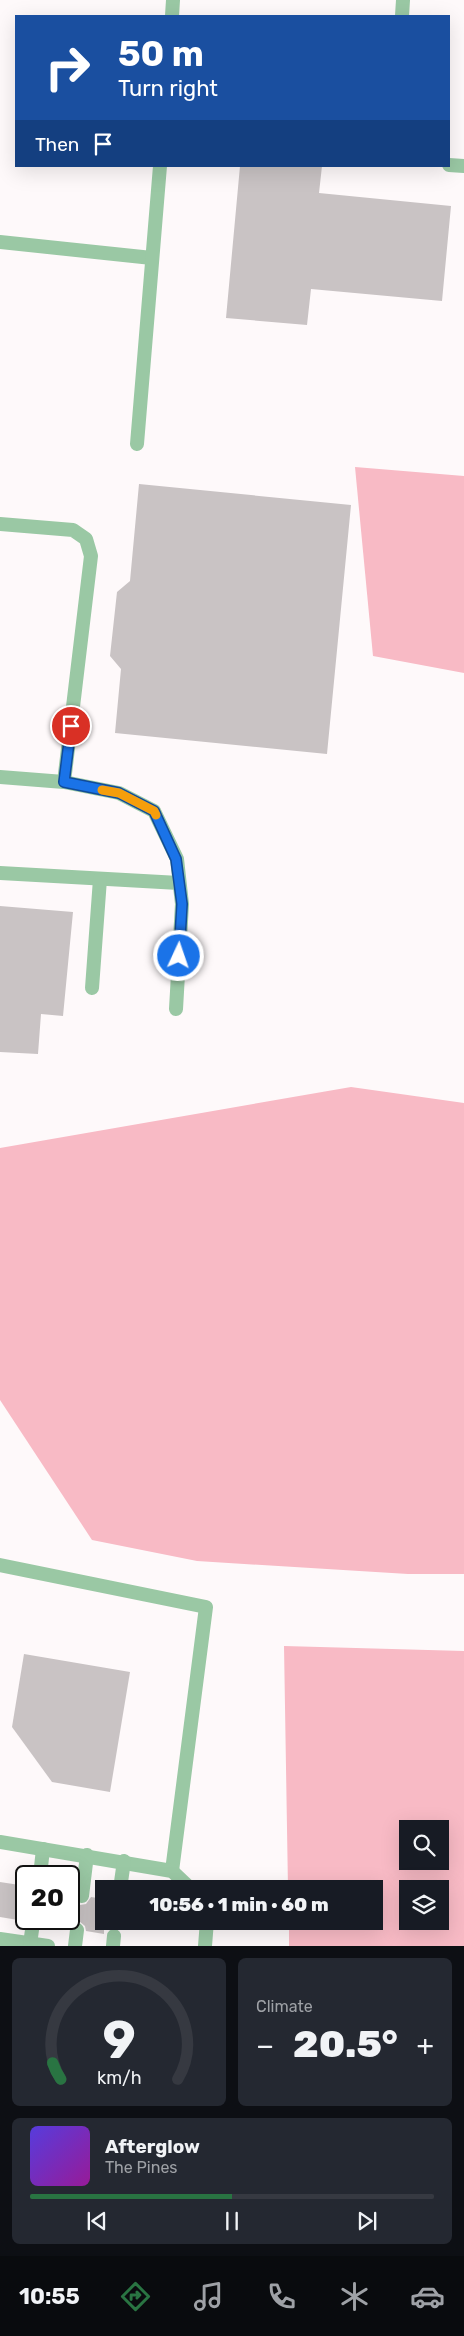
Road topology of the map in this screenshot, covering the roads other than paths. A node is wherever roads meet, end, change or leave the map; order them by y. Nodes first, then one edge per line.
1 (173, 0) edge
2 (403, 0) edge
3 (172, 15) edge
4 (402, 15) edge
5 (450, 165) edge
6 (464, 166) edge
7 (160, 167) edge
8 (0, 242) edge
9 (152, 258) junction
10 (137, 444) dead end
11 (0, 524) edge
12 (0, 777) edge
13 (64, 782) junction
14 (0, 873) edge
15 (100, 879) junction
16 (180, 883) junction
17 (92, 988) dead end
18 (176, 1009) dead end
19 (0, 1564) edge
20 (0, 1845) edge
21 (43, 1849) junction
22 (87, 1855) junction
23 (124, 1861) junction
24 (41, 1865) edge
25 (172, 1871) junction
26 (121, 1880) edge
27 (182, 1880) edge
28 (82, 1896) dead end
29 (32, 1930) edge
30 (77, 1930) dead end
31 (206, 1930) edge
32 (0, 1939) edge
33 (30, 1944) junction
34 (48, 1946) edge
35 (75, 1946) edge
36 (205, 1946) edge

1 - 3 lane
2 - 4 lane
5 - 6 lane
7 - 9 lane
8 - 9 lane
9 - 10 lane
11 - 13 lane
12 - 13 lane
13 - 16 lane
14 - 15 lane
15 - 16 lane
15 - 17 lane
16 - 18 lane
19 - 25 lane
20 - 21 lane
21 - 22 lane
21 - 24 lane
22 - 23 lane
22 - 28 lane
23 - 25 lane
23 - 26 lane
25 - 27 lane
29 - 33 lane
30 - 35 lane
31 - 36 lane
32 - 33 lane
33 - 34 lane

